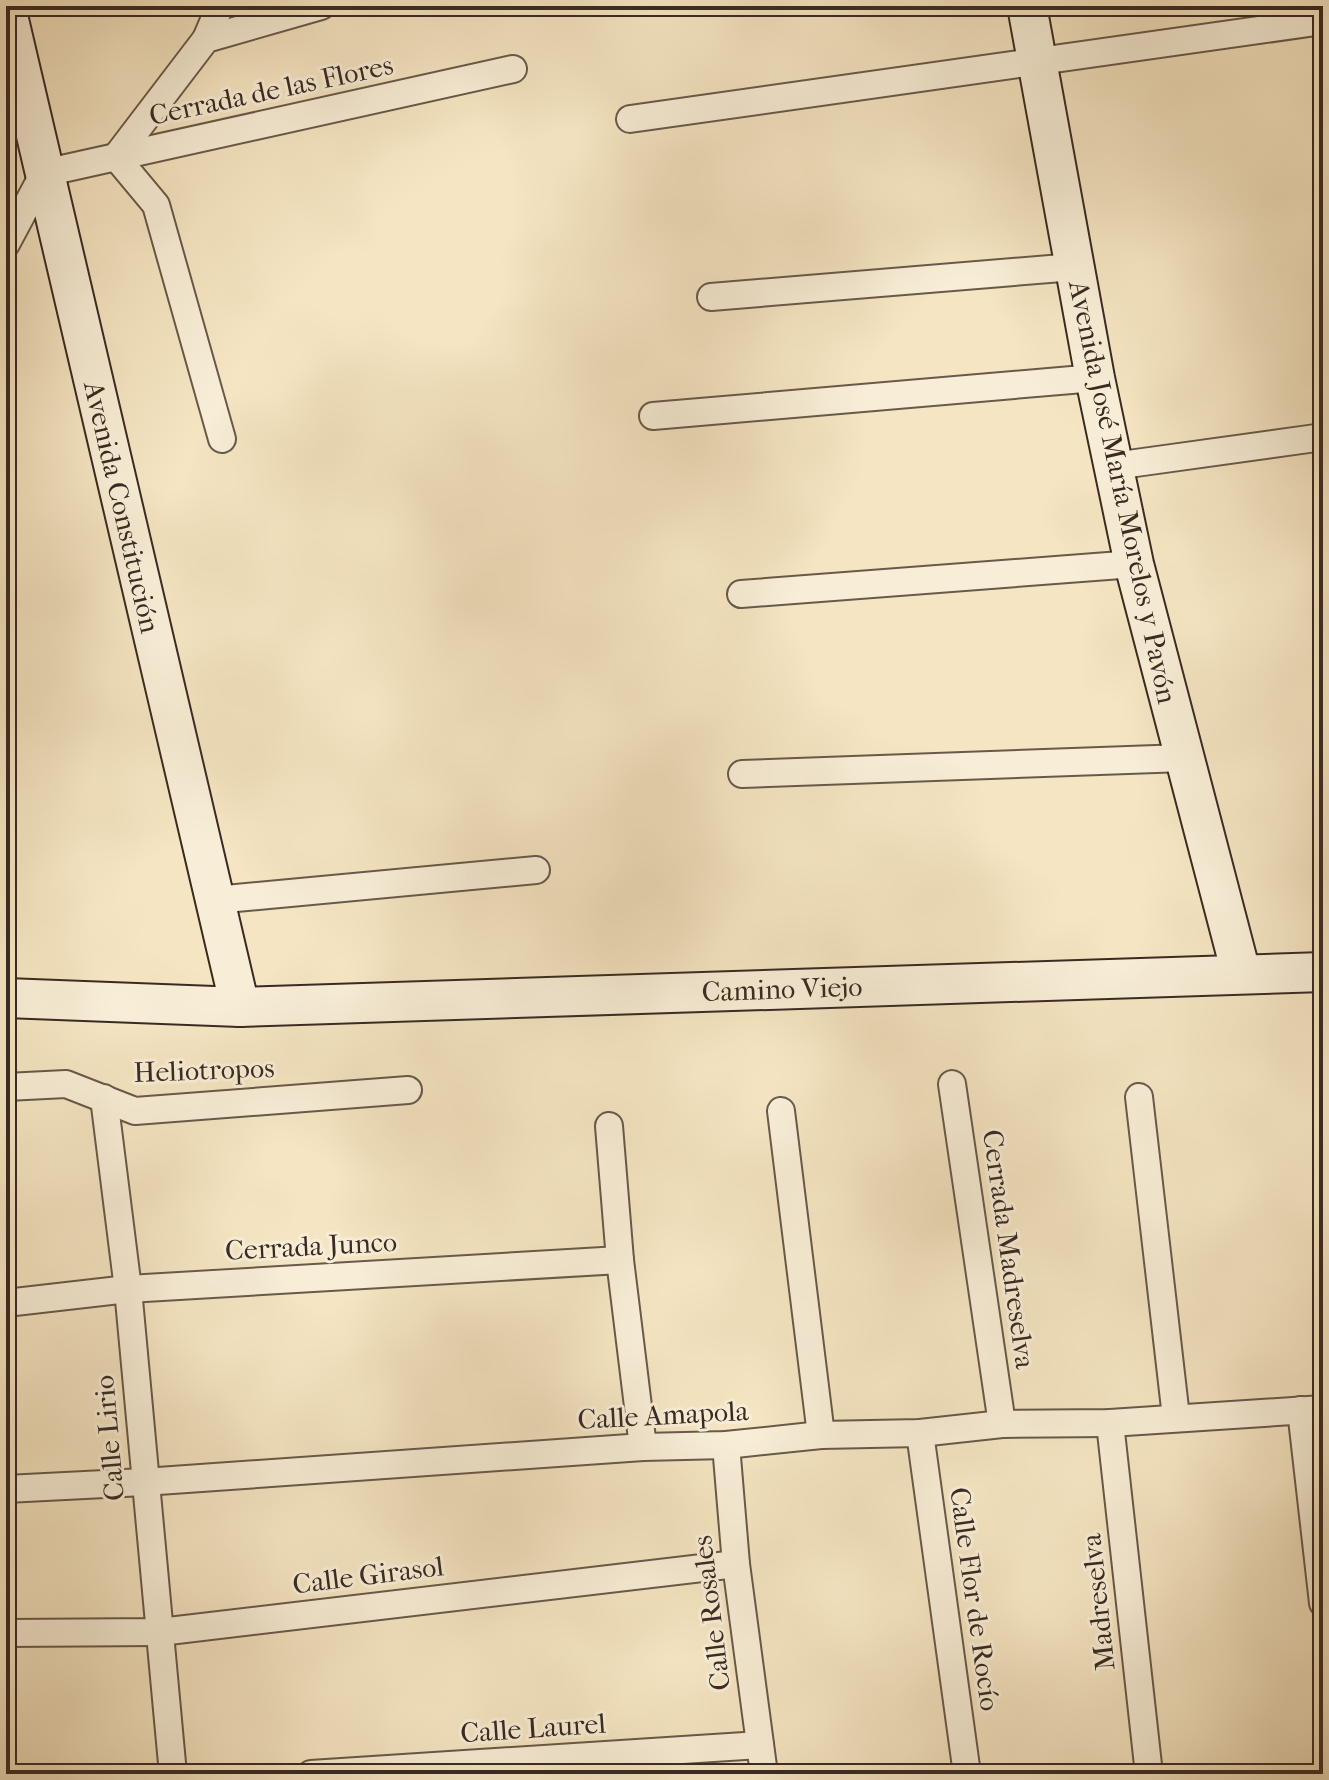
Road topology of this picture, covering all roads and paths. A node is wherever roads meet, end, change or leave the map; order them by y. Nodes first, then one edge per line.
1 (220, 6) edge
2 (321, 6) edge
3 (1027, 6) edge
4 (6, 7) edge
5 (1323, 21) edge
6 (206, 39) junction
7 (1037, 62) junction
8 (513, 69) dead end
9 (630, 119) dead end
10 (116, 157) junction
11 (44, 173) junction
12 (6, 244) edge
13 (1074, 267) junction
14 (711, 297) dead end
15 (1095, 378) junction
16 (653, 416) dead end
17 (1323, 437) edge
18 (222, 439) dead end
19 (1114, 466) junction
20 (1134, 564) junction
21 (741, 594) dead end
22 (1184, 758) junction
23 (742, 774) dead end
24 (536, 870) dead end
25 (215, 900) junction
26 (1323, 972) edge
27 (1241, 973) junction
28 (6, 998) edge
29 (240, 1007) junction
30 (952, 1084) dead end
31 (6, 1087) edge
32 (408, 1090) dead end
33 (1139, 1097) dead end
34 (104, 1098) junction
35 (781, 1111) dead end
36 (609, 1126) dead end
37 (620, 1260) junction
38 (128, 1289) junction
39 (6, 1303) edge
40 (1312, 1410) edge
41 (1176, 1417) junction
42 (1110, 1423) junction
43 (1002, 1424) junction
44 (920, 1433) junction
45 (821, 1435) junction
46 (726, 1445) junction
47 (643, 1447) junction
48 (144, 1482) junction
49 (6, 1489) edge
50 (736, 1564) junction
51 (1323, 1603) edge
52 (160, 1632) junction
53 (6, 1633) edge
54 (760, 1745) junction
55 (173, 1774) edge
56 (311, 1774) edge
57 (764, 1774) edge
58 (967, 1774) edge
59 (1149, 1774) edge

1 - 6 street
2 - 6 street
3 - 7 main road, Avenida José María Morelos y Pavón
4 - 11 main road, Avenida Constitución
5 - 7 street
6 - 10 street
7 - 9 street
7 - 13 main road, Avenida José María Morelos y Pavón
8 - 10 street, Cerrada de las Flores
10 - 11 street, Cerrada de las Flores
10 - 18 street
11 - 12 street
11 - 25 main road, Avenida Constitución
13 - 14 street
13 - 15 main road, Avenida José María Morelos y Pavón
15 - 16 street
15 - 19 main road, Avenida José María Morelos y Pavón
17 - 19 street
19 - 20 main road, Avenida José María Morelos y Pavón
20 - 21 street
20 - 22 main road, Avenida José María Morelos y Pavón
22 - 23 street
22 - 27 main road, Avenida José María Morelos y Pavón
24 - 25 street
25 - 29 main road, Avenida Constitución
26 - 27 main road, Camino Viejo
27 - 29 main road, Camino Viejo
28 - 29 main road, Camino Viejo
30 - 43 street, Cerrada Madreselva
31 - 34 street, Heliotropos
32 - 34 street, Heliotropos
33 - 41 street
34 - 38 street, Calle Lirio
35 - 45 street
36 - 37 street
37 - 38 street, Cerrada Junco
37 - 47 street
38 - 39 street, Cerrada Junco
38 - 48 street, Calle Lirio
40 - 41 street, Calle Amapola
40 - 51 street
41 - 42 street, Calle Amapola
42 - 43 street, Calle Amapola
42 - 59 street, Madreselva
43 - 44 street, Calle Amapola
44 - 45 street, Calle Amapola
44 - 58 street, Calle Flor de Rocío
45 - 46 street, Calle Amapola
46 - 47 street, Calle Amapola
46 - 50 street, Calle Rosales
47 - 48 street, Calle Amapola
48 - 49 street, Calle Amapola
48 - 52 street, Calle Lirio
50 - 52 street, Calle Girasol
50 - 54 street, Calle Rosales
52 - 53 street, Calle Girasol
52 - 55 street, Calle Lirio
54 - 56 street, Calle Laurel
54 - 57 street, Calle Rosales

